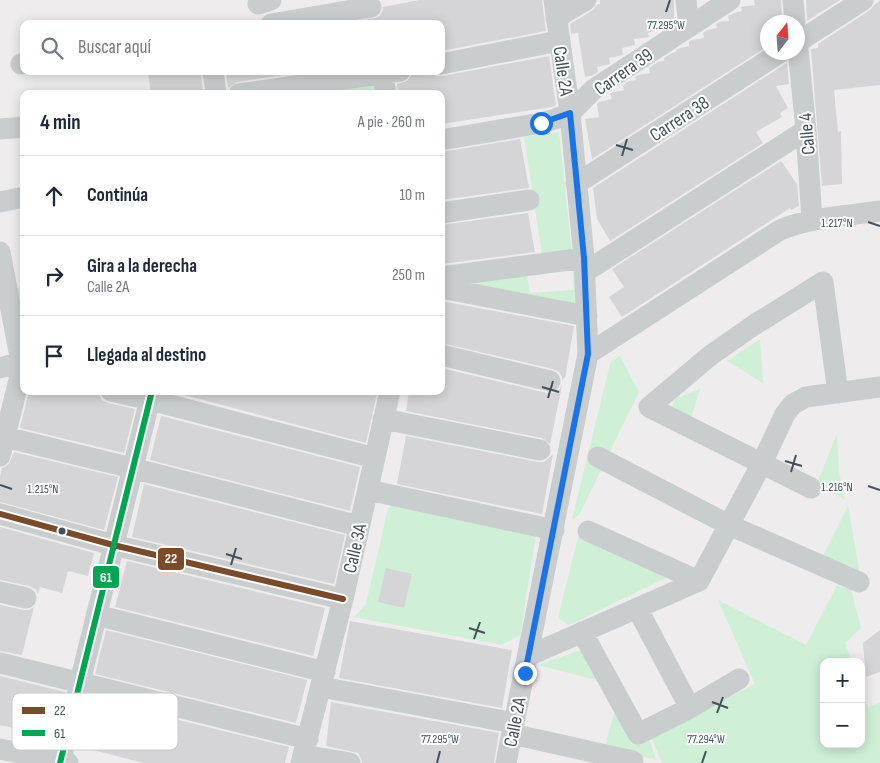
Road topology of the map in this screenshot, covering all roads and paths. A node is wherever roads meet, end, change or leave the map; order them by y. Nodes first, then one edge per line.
1 (586, 0) edge
2 (686, 0) edge
3 (730, 0) edge
4 (794, 0) edge
5 (863, 0) edge
6 (555, 9) edge
7 (371, 10) edge
8 (795, 15) edge
9 (300, 20) edge
10 (689, 26) junction
11 (805, 37) edge
12 (559, 42) junction
13 (769, 60) edge
14 (799, 60) edge
15 (445, 63) edge
16 (214, 75) edge
17 (388, 78) edge
18 (215, 90) edge
19 (276, 90) edge
20 (570, 113) junction
21 (0, 130) edge
22 (806, 130) junction
23 (20, 131) edge
24 (445, 139) edge
25 (576, 184) junction
26 (20, 198) edge
27 (529, 200) dead end
28 (0, 202) edge
29 (880, 211) edge
30 (445, 212) edge
31 (812, 220) junction
32 (0, 252) edge
33 (585, 265) junction
34 (445, 277) edge
35 (3, 284) edge
36 (445, 289) edge
37 (587, 316) junction
38 (588, 354) junction
39 (445, 356) edge
40 (20, 358) edge
41 (20, 367) edge
42 (0, 368) edge
43 (20, 375) edge
44 (550, 381) dead end
45 (880, 387) edge
46 (838, 393) junction
47 (151, 395) edge
48 (388, 395) edge
49 (383, 419) junction
50 (2, 446) edge
51 (540, 450) dead end
52 (598, 457) dead end
53 (375, 458) junction
54 (762, 463) junction
55 (132, 468) junction
56 (811, 488) dead end
57 (368, 490) junction
58 (0, 514) edge
59 (728, 525) junction
60 (359, 526) junction
61 (554, 530) junction
62 (588, 531) dead end
63 (113, 545) junction
64 (700, 581) junction
65 (858, 582) dead end
66 (0, 592) edge
67 (26, 598) dead end
68 (343, 599) junction
69 (637, 608) junction
70 (96, 615) junction
71 (582, 632) junction
72 (528, 656) junction
73 (0, 663) edge
74 (323, 679) junction
75 (739, 679) dead end
76 (79, 684) junction
77 (77, 693) edge
78 (109, 693) edge
79 (690, 708) junction
80 (178, 714) edge
81 (513, 728) junction
82 (0, 749) edge
83 (304, 752) edge
84 (634, 761) dead end
85 (63, 762) edge
86 (350, 763) edge
87 (506, 763) edge

1 - 6 street
2 - 10 street
3 - 10 street, Carrera 39
4 - 8 street
5 - 11 street
6 - 12 street, Calle 2A
7 - 9 street
10 - 20 street, Carrera 39
12 - 15 street
12 - 20 street, Calle 2A
13 - 25 street, Carrera 38
14 - 22 street, Calle 4
16 - 18 street
17 - 19 street
20 - 24 street
20 - 25 street, Calle 2A
21 - 23 street
22 - 31 street, Calle 4
22 - 33 street
25 - 33 street, Calle 2A
26 - 28 street
27 - 30 street
29 - 31 street
31 - 38 street
32 - 35 street
33 - 34 street
33 - 37 street, Calle 2A
35 - 40 street
36 - 37 street
37 - 38 street, Calle 2A
38 - 61 street, Calle 2A
39 - 44 street
41 - 42 street
43 - 50 street
45 - 46 street
46 - 54 street
46 - 54 street
47 - 53 street
47 - 55 street
48 - 49 street, Calle 3A
49 - 51 street
49 - 53 street, Calle 3A
50 - 55 street
52 - 59 street
53 - 57 street, Calle 3A
54 - 56 street
54 - 59 street
55 - 60 street
55 - 63 street
57 - 60 street, Calle 3A
57 - 61 street
58 - 63 street
59 - 64 street
59 - 65 street
60 - 68 street, Calle 3A
61 - 72 street, Calle 2A
62 - 64 street
63 - 68 street
63 - 70 street
64 - 69 street
66 - 67 street
68 - 74 street, Calle 3A
69 - 71 street
69 - 79 street
70 - 74 street
70 - 76 street
71 - 72 street
71 - 79 street
72 - 81 street, Calle 2A
73 - 76 street
74 - 81 street
74 - 83 street, Calle 3A
75 - 79 street
76 - 77 street
76 - 78 street
80 - 83 street
81 - 84 street
81 - 87 street, Calle 2A
82 - 85 street
83 - 86 street

